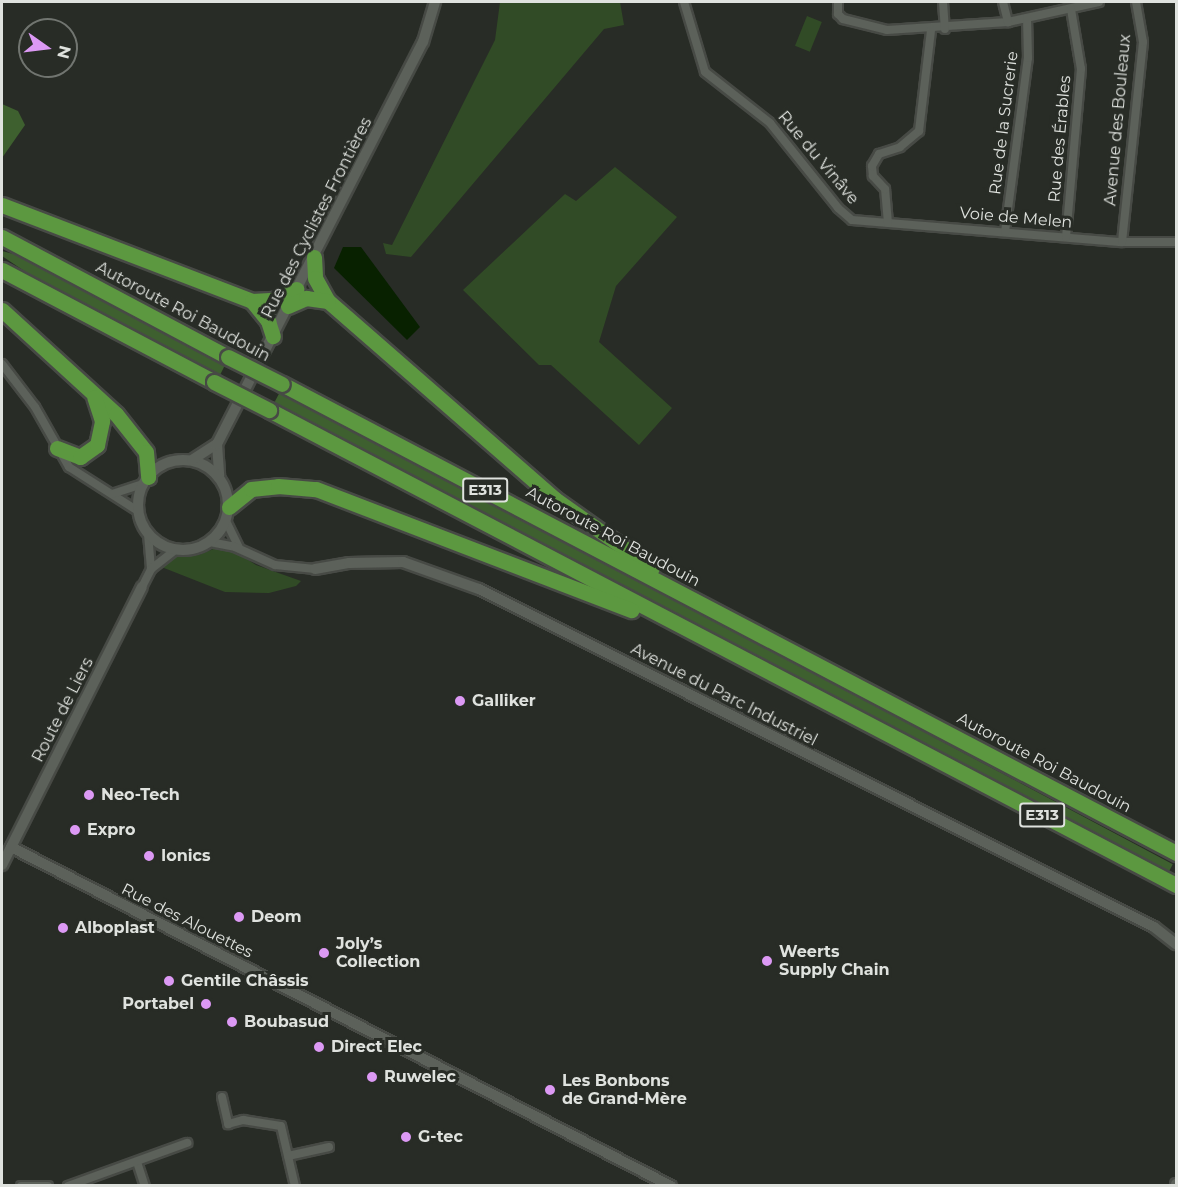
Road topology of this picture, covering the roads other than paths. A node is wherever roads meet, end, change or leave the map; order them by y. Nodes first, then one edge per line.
1 (435, 2) edge
2 (684, 2) edge
3 (838, 2) edge
4 (943, 2) edge
5 (1003, 2) edge
6 (1099, 2) edge
7 (1136, 2) edge
8 (1071, 9) junction
9 (1027, 18) junction
10 (1008, 22) junction
11 (945, 29) junction
12 (931, 30) junction
13 (2, 205) edge
14 (852, 220) joint
15 (888, 223) junction
16 (1005, 232) junction
17 (2, 237) edge
18 (1066, 237) junction
19 (1122, 242) junction
20 (1176, 242) edge
21 (314, 257) junction
22 (2, 270) edge
23 (297, 289) junction
24 (252, 301) junction
25 (327, 301) junction
26 (288, 306) junction
27 (2, 310) edge
28 (273, 336) junction
29 (2, 364) edge
30 (92, 392) junction
31 (217, 444) junction
32 (57, 448) junction
33 (192, 460) junction
34 (219, 477) junction
35 (146, 480) junction
36 (112, 494) junction
37 (138, 511) junction
38 (227, 514) junction
39 (148, 534) junction
40 (210, 542) junction
41 (239, 548) junction
42 (175, 550) junction
43 (151, 569) junction
44 (315, 569) joint
45 (142, 586) joint
46 (687, 596) junction
47 (666, 618) junction
48 (11, 847) junction
49 (1176, 853) edge
50 (2, 864) edge
51 (1176, 885) edge
52 (1176, 944) edge
53 (222, 1097) dead end
54 (186, 1143) dead end
55 (329, 1147) dead end
56 (288, 1156) junction
57 (137, 1162) junction
58 (21, 1185) edge
59 (48, 1185) edge
60 (68, 1185) edge
61 (145, 1185) edge
62 (295, 1185) edge
63 (671, 1185) edge

1 - 21 street, Rue des Cyclistes Frontières
2 - 14 street, Rue du Vinâve
3 - 12 street
4 - 11 street
5 - 10 street
6 - 8 street
7 - 19 street, Avenue des Bouleaux
8 - 9 street
8 - 18 street, Rue des Érables
9 - 10 street
9 - 16 street, Rue de la Sucrerie
10 - 11 street
11 - 12 street
12 - 15 street
13 - 24 highway
14 - 15 street, Voie de Melen
15 - 16 street, Voie de Melen
16 - 18 street, Voie de Melen
17 - 46 highway, Autoroute Roi Baudouin / E313, bridge
18 - 19 street, Voie de Melen
19 - 20 street, Voie de Melen
21 - 23 street, Rue des Cyclistes Frontières
21 - 25 highway
22 - 47 highway, E313, bridge
23 - 24 highway
23 - 26 street, Rue des Cyclistes Frontières
24 - 28 highway
25 - 26 highway
25 - 46 highway
26 - 28 street, Rue des Cyclistes Frontières
27 - 30 highway
28 - 31 street, Rue des Cyclistes Frontières
29 - 32 street
30 - 32 highway
30 - 35 highway
31 - 33 street, Rue des Cyclistes Frontières
31 - 34 street
32 - 36 street
33 - 34 street
33 - 35 street
34 - 38 street
35 - 36 street
35 - 37 street
36 - 37 street
37 - 39 street
38 - 40 street
38 - 41 street
38 - 47 highway
39 - 42 street
39 - 43 street
40 - 41 street, Avenue du Parc Industriel
40 - 42 street
41 - 44 street, Avenue du Parc Industriel
42 - 43 street, Route de Liers
43 - 45 street, Route de Liers
44 - 52 street, Avenue du Parc Industriel
45 - 48 street, Route de Liers
46 - 49 highway, Autoroute Roi Baudouin / E313
47 - 51 highway, E313
48 - 50 street, Route de Liers
48 - 63 street, Rue des Alouettes
53 - 56 street
54 - 57 street
55 - 56 street
56 - 62 street
57 - 60 street
57 - 61 street
58 - 59 street

